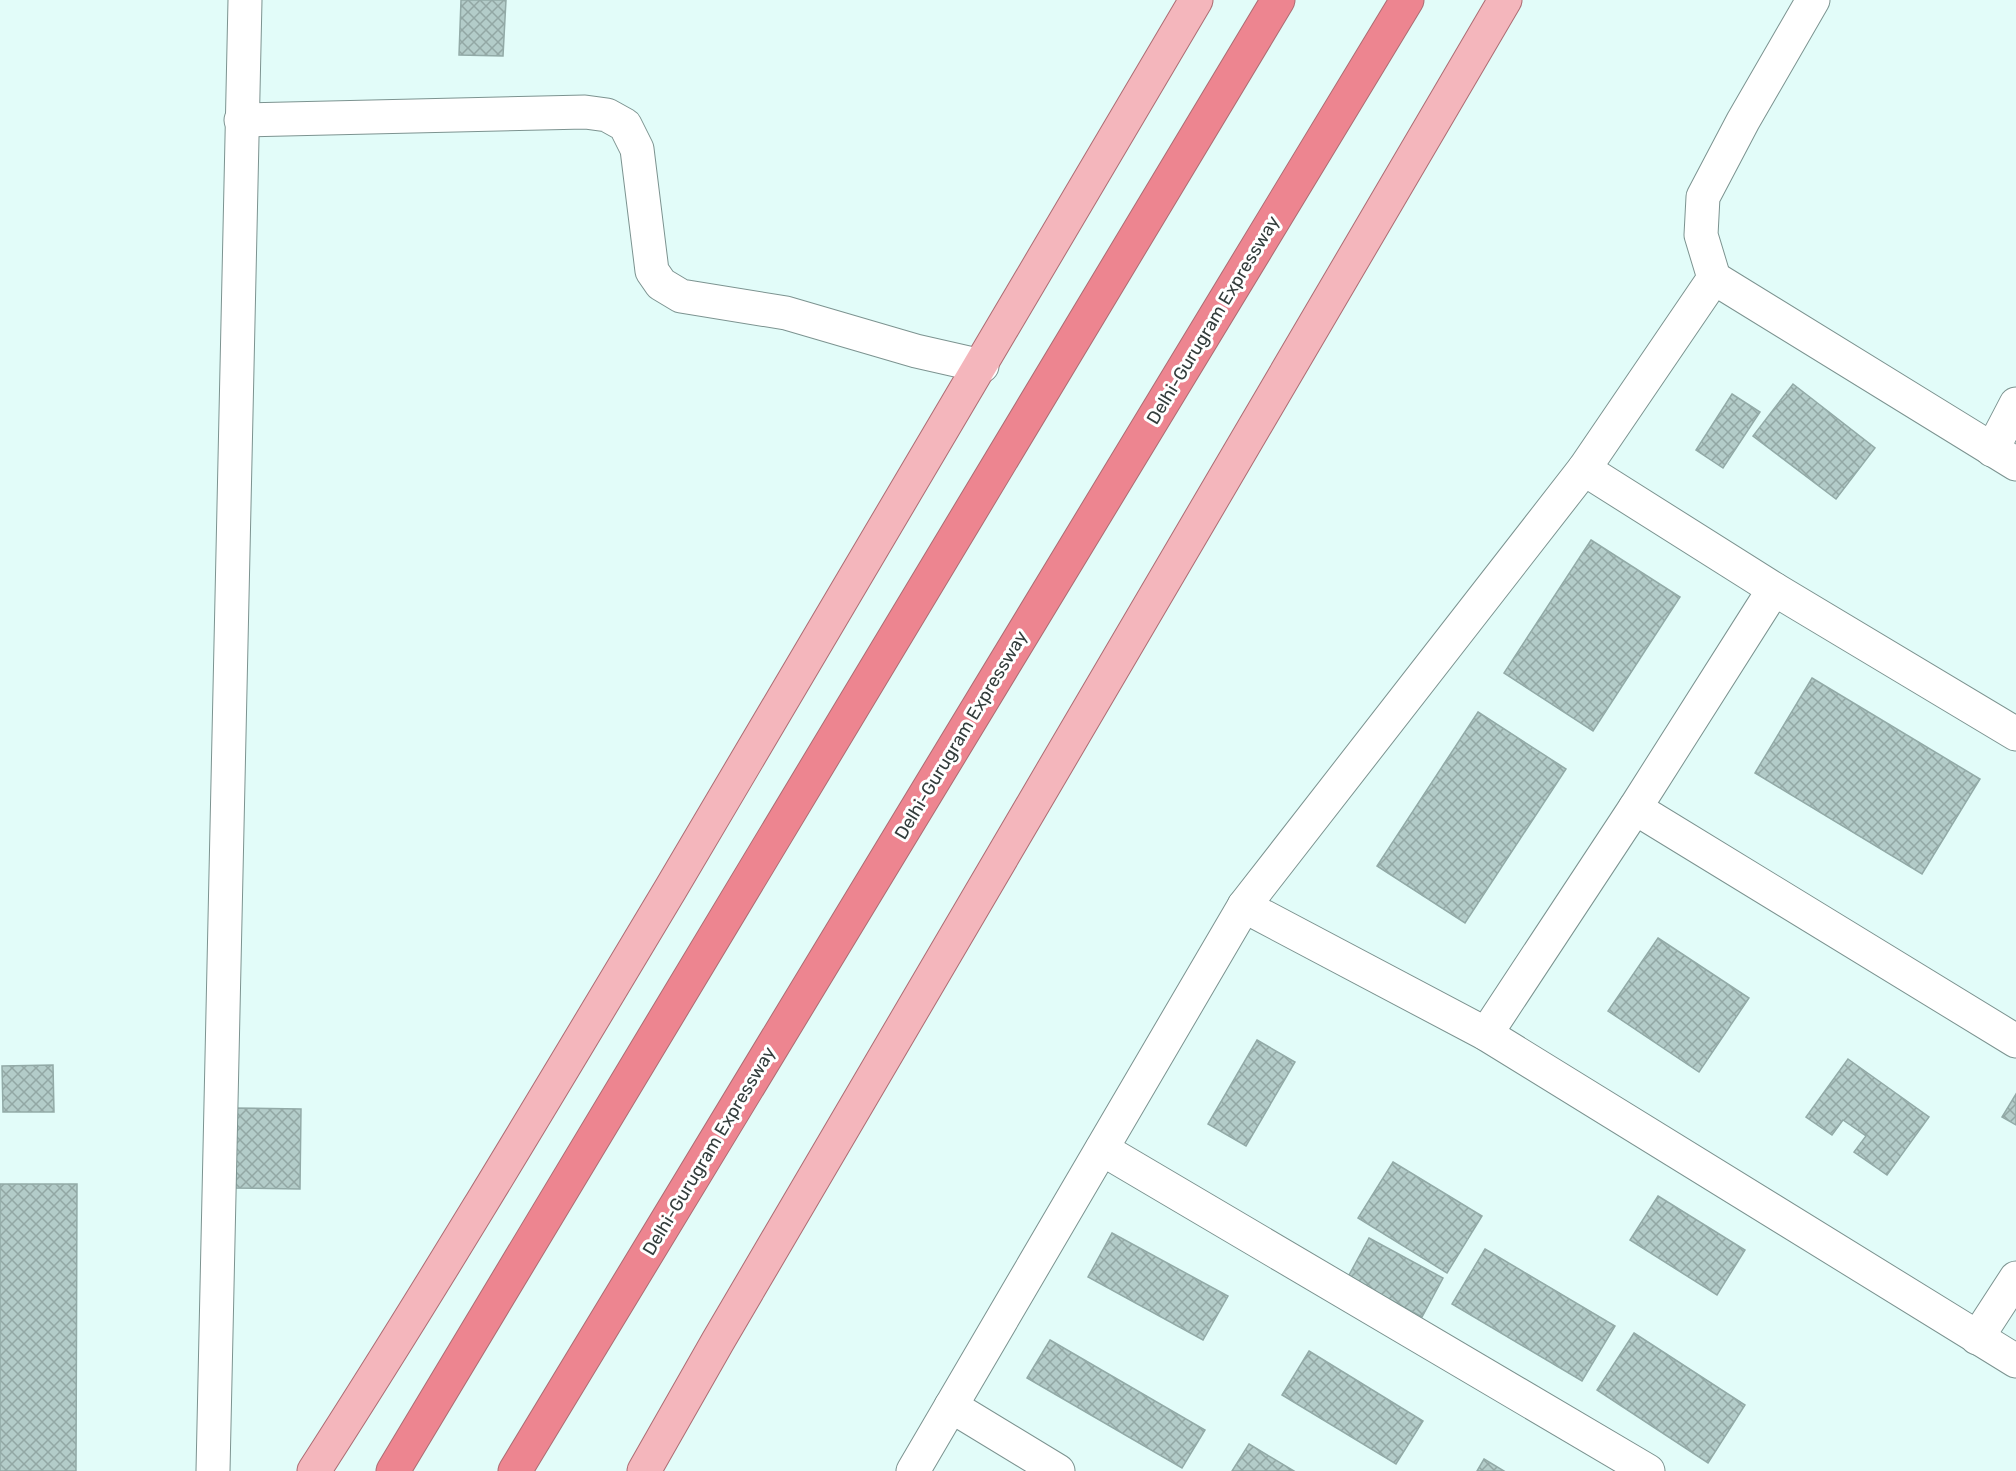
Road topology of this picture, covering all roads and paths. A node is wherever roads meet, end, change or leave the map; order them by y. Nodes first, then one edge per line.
1 (245, 0) edge
2 (1196, 0) edge
3 (1278, 0) edge
4 (1407, 0) edge
5 (1505, 0) edge
6 (1813, 0) edge
7 (241, 120) junction
8 (1714, 278) junction
9 (981, 366) junction
10 (2016, 404) edge
11 (2004, 457) edge
12 (1584, 469) junction
13 (1774, 589) junction
14 (2016, 734) edge
15 (1635, 808) junction
16 (1244, 906) junction
17 (1486, 1034) junction
18 (2016, 1041) edge
19 (1102, 1149) junction
20 (2016, 1278) edge
21 (1977, 1338) junction
22 (2016, 1361) edge
23 (951, 1406) junction
24 (213, 1471) edge
25 (314, 1471) edge
26 (393, 1471) edge
27 (515, 1471) edge
28 (644, 1471) edge
29 (913, 1471) edge
30 (1058, 1471) edge
31 (1648, 1471) edge

1 - 7 street
2 - 9 main road
3 - 26 highway
4 - 27 highway, Delhi-Gurugram Expressway
5 - 28 main road
6 - 8 street
7 - 9 street
7 - 24 street
8 - 11 street
8 - 12 street
9 - 25 main road
10 - 11 street
12 - 13 street
12 - 16 street
13 - 14 street
13 - 15 street
15 - 17 street
15 - 18 street
16 - 17 street
16 - 19 street
17 - 21 street
19 - 23 street
19 - 31 street
20 - 21 street
21 - 22 street
23 - 29 street
23 - 30 street

